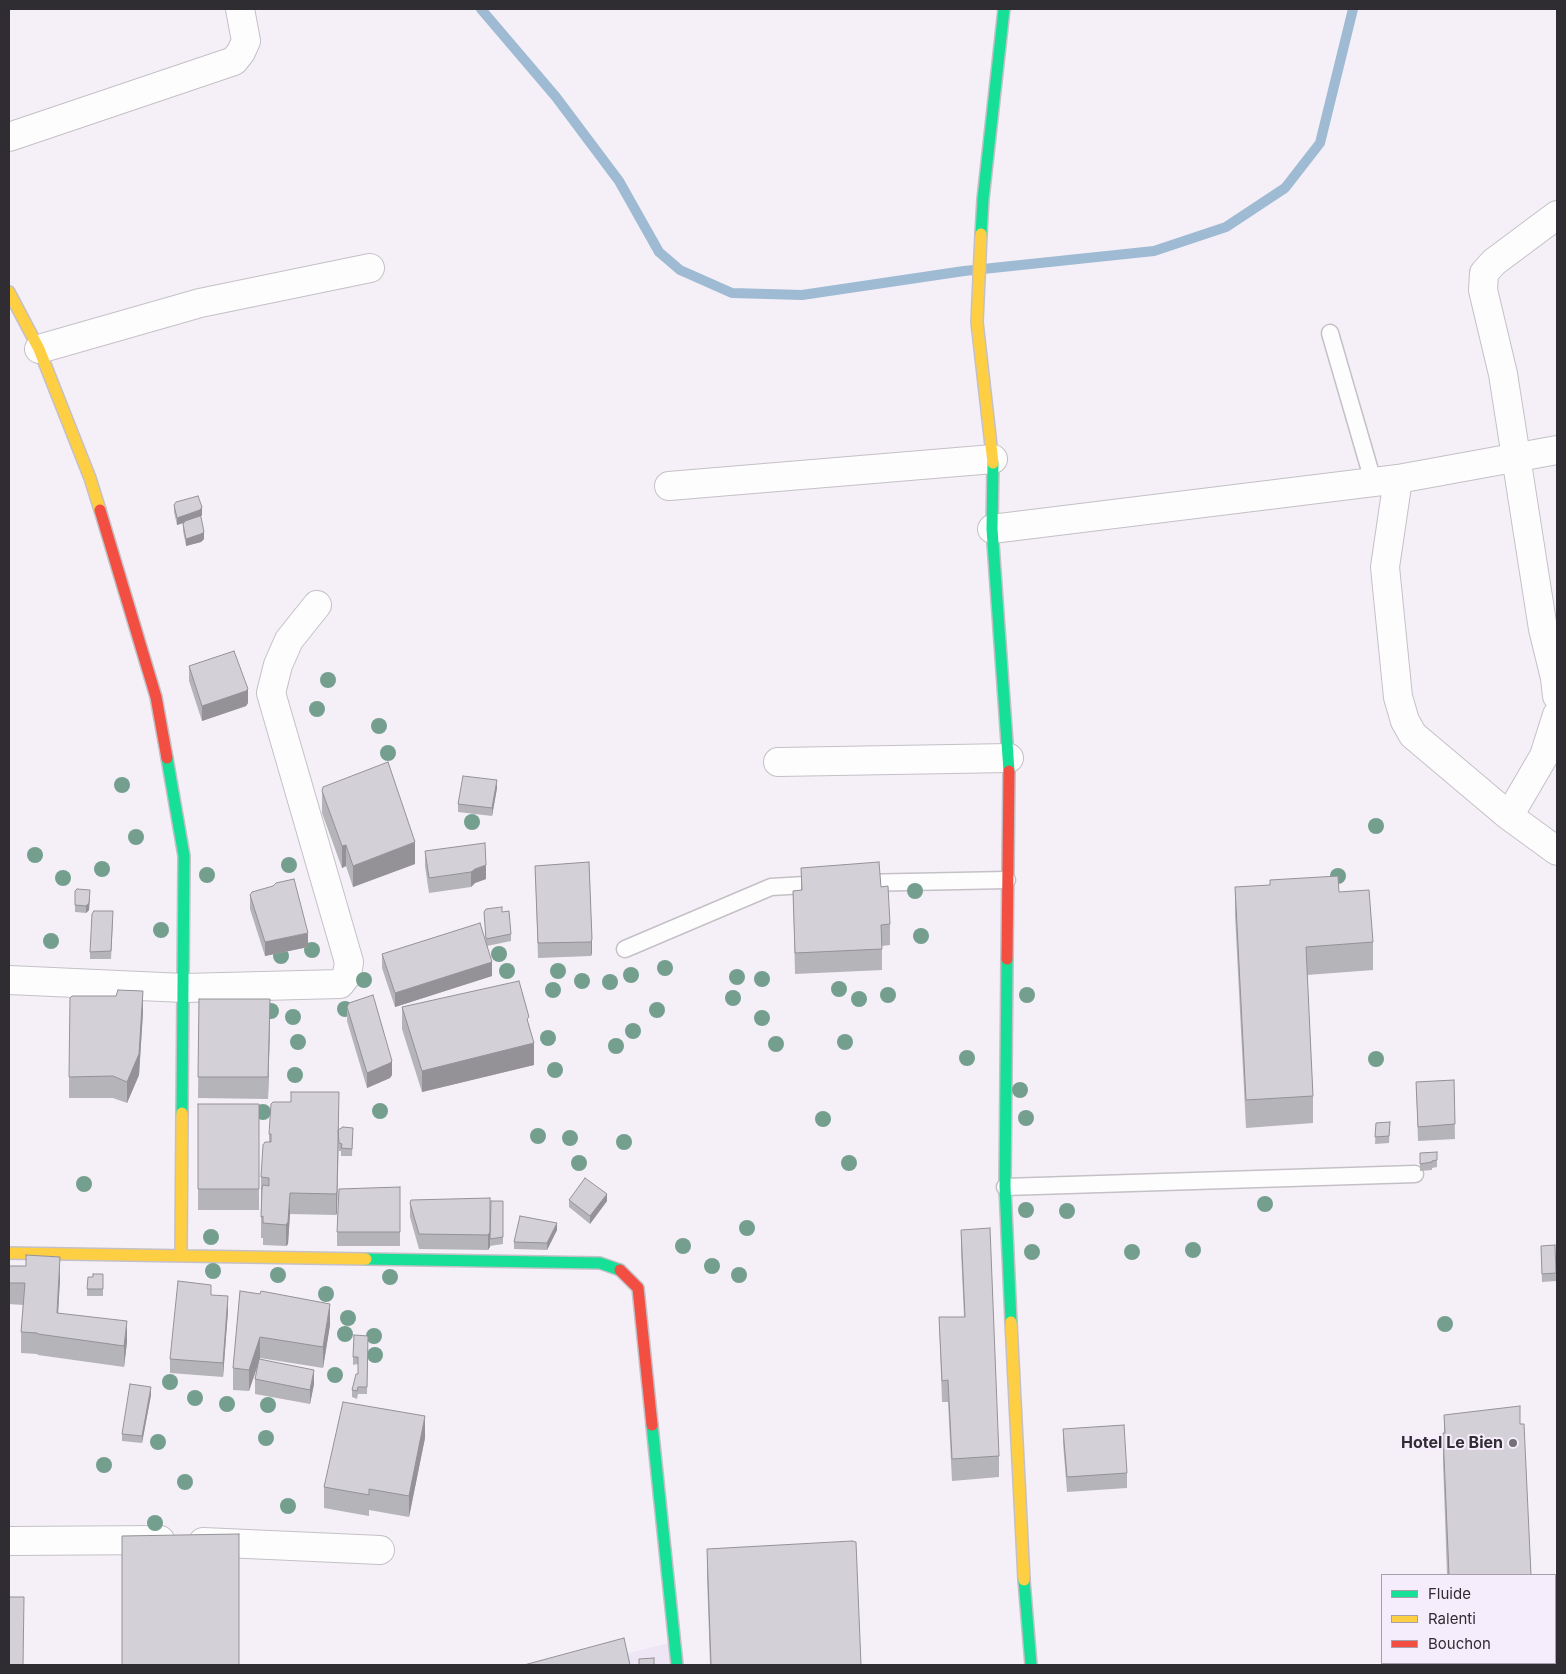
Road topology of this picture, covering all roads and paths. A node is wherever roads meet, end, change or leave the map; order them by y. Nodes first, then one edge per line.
1 (240, 9) edge
2 (1004, 9) edge
3 (9, 137) edge
4 (1557, 215) edge
5 (370, 268) dead end
6 (9, 292) edge
7 (1330, 333) dead end
8 (39, 349) junction
9 (1557, 450) edge
10 (1516, 457) junction
11 (993, 459) junction
12 (1386, 480) junction
13 (669, 486) dead end
14 (992, 529) junction
15 (317, 605) dead end
16 (1557, 696) edge
17 (1557, 715) edge
18 (1009, 758) junction
19 (778, 762) dead end
20 (1509, 816) junction
21 (1557, 851) edge
22 (1007, 880) junction
23 (625, 949) dead end
24 (9, 980) edge
25 (184, 988) junction
26 (1415, 1174) dead end
27 (1005, 1187) junction
28 (9, 1253) edge
29 (181, 1255) junction
30 (9, 1542) edge
31 (380, 1550) dead end
32 (677, 1665) edge
33 (1030, 1665) edge

1 - 3 street
2 - 11 street
4 - 10 street
5 - 8 street
6 - 8 street
7 - 12 lane
8 - 25 street
9 - 10 street
10 - 12 street
10 - 16 street
11 - 13 street
11 - 14 street
12 - 14 street
12 - 20 street
14 - 18 street
15 - 25 street
17 - 20 street
18 - 19 street
18 - 22 street
20 - 21 street
22 - 23 lane
22 - 27 street
24 - 25 street
25 - 29 street
26 - 27 lane
27 - 33 street
28 - 29 street
29 - 32 street
30 - 31 street

